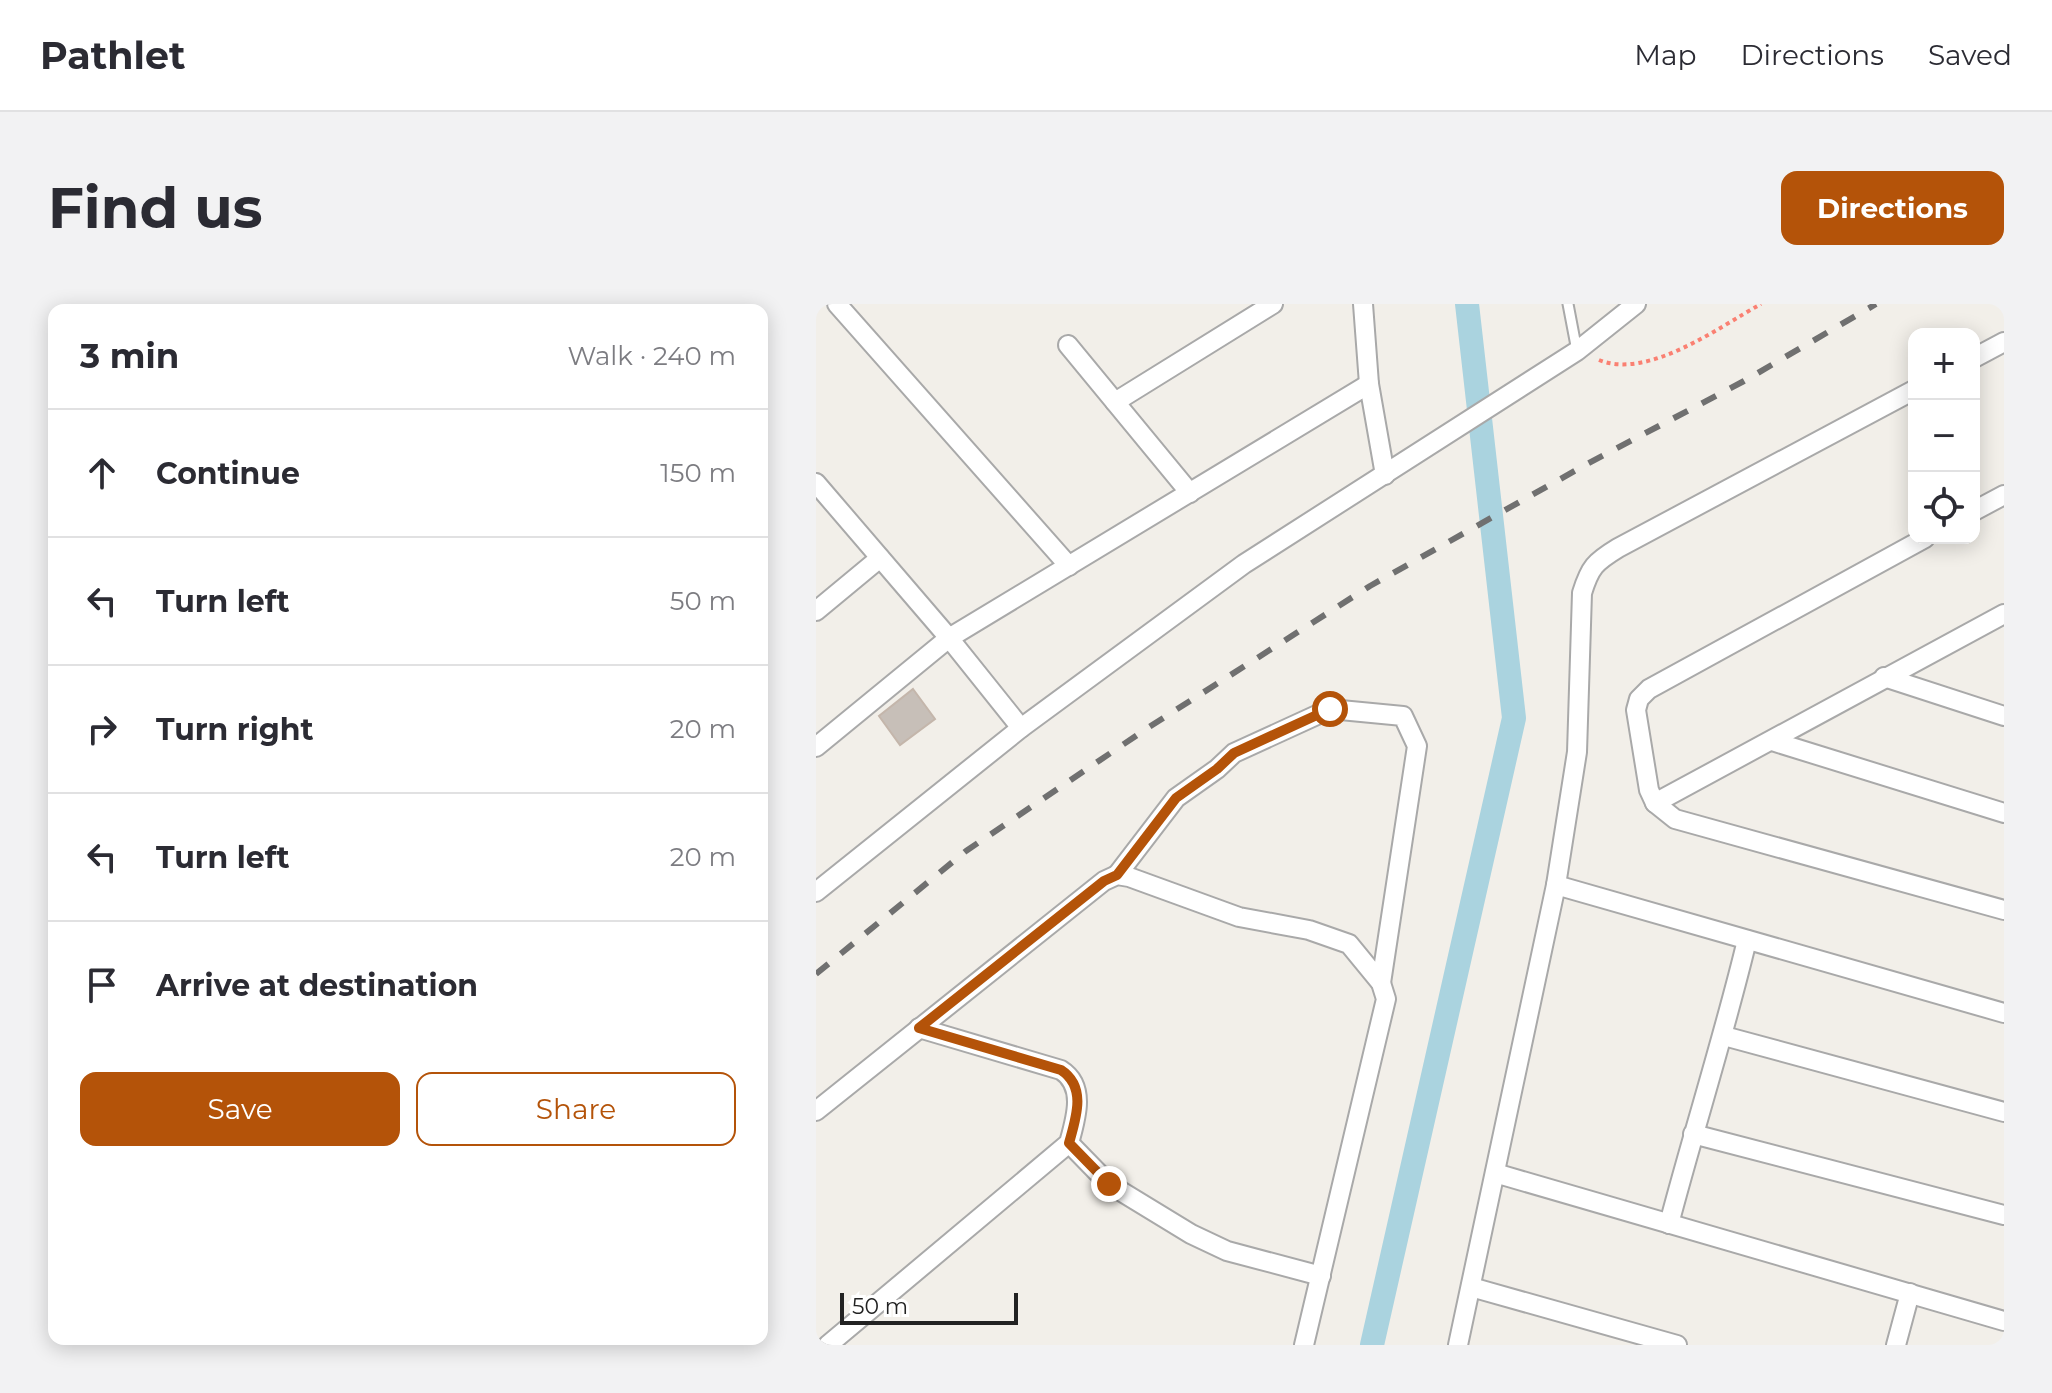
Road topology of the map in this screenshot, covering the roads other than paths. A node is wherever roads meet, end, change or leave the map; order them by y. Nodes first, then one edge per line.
1 (837, 304) edge
2 (1273, 304) edge
3 (1363, 304) edge
4 (1568, 304) edge
5 (1636, 304) edge
6 (2004, 342) edge
7 (1068, 345) dead end
8 (1577, 351) junction
9 (1980, 355) edge
10 (1369, 384) junction
11 (1908, 393) edge
12 (1115, 402) junction
13 (1385, 475) junction
14 (816, 483) edge
15 (1190, 493) junction
16 (2004, 495) edge
17 (1980, 508) edge
18 (1914, 544) edge
19 (880, 558) junction
20 (1069, 566) junction
21 (816, 611) edge
22 (2004, 614) edge
23 (949, 638) junction
24 (1884, 677) junction
25 (2004, 716) edge
26 (1021, 728) junction
27 (1772, 741) junction
28 (816, 747) edge
29 (1655, 803) junction
30 (2004, 813) edge
31 (1117, 875) junction
32 (1556, 885) junction
33 (816, 892) edge
34 (2004, 910) edge
35 (1747, 940) junction
36 (1381, 983) junction
37 (2004, 1013) edge
38 (919, 1028) junction
39 (1724, 1036) junction
40 (816, 1111) edge
41 (2004, 1112) edge
42 (1693, 1134) junction
43 (1069, 1143) junction
44 (1495, 1173) junction
45 (2004, 1215) edge
46 (1669, 1224) junction
47 (1321, 1276) junction
48 (1471, 1287) junction
49 (1910, 1293) junction
50 (2004, 1321) edge
51 (828, 1345) edge
52 (1304, 1345) edge
53 (1458, 1345) edge
54 (1677, 1345) edge
55 (1896, 1345) edge

1 - 20 street
2 - 12 street
3 - 10 street
4 - 8 lane
5 - 8 street
6 - 9 street
7 - 12 street
8 - 13 street
10 - 13 street
10 - 15 street
11 - 32 street
12 - 15 street
13 - 26 street
14 - 19 street
15 - 20 street
16 - 17 street
18 - 29 street
19 - 21 street
19 - 23 street
20 - 23 street
22 - 24 street
23 - 26 street
23 - 28 street
24 - 25 street
24 - 27 street
26 - 33 street
27 - 29 street
27 - 30 street
29 - 34 street
31 - 36 street
31 - 36 street
31 - 38 street
32 - 35 street
32 - 44 street
35 - 37 street
35 - 39 street
36 - 47 street
38 - 40 street
38 - 43 street
39 - 41 street
39 - 42 street
42 - 45 street
42 - 46 street
43 - 47 street
43 - 51 street
44 - 46 street
44 - 48 street
46 - 49 street
47 - 52 street
48 - 53 street
48 - 54 street
49 - 50 street
49 - 55 street

